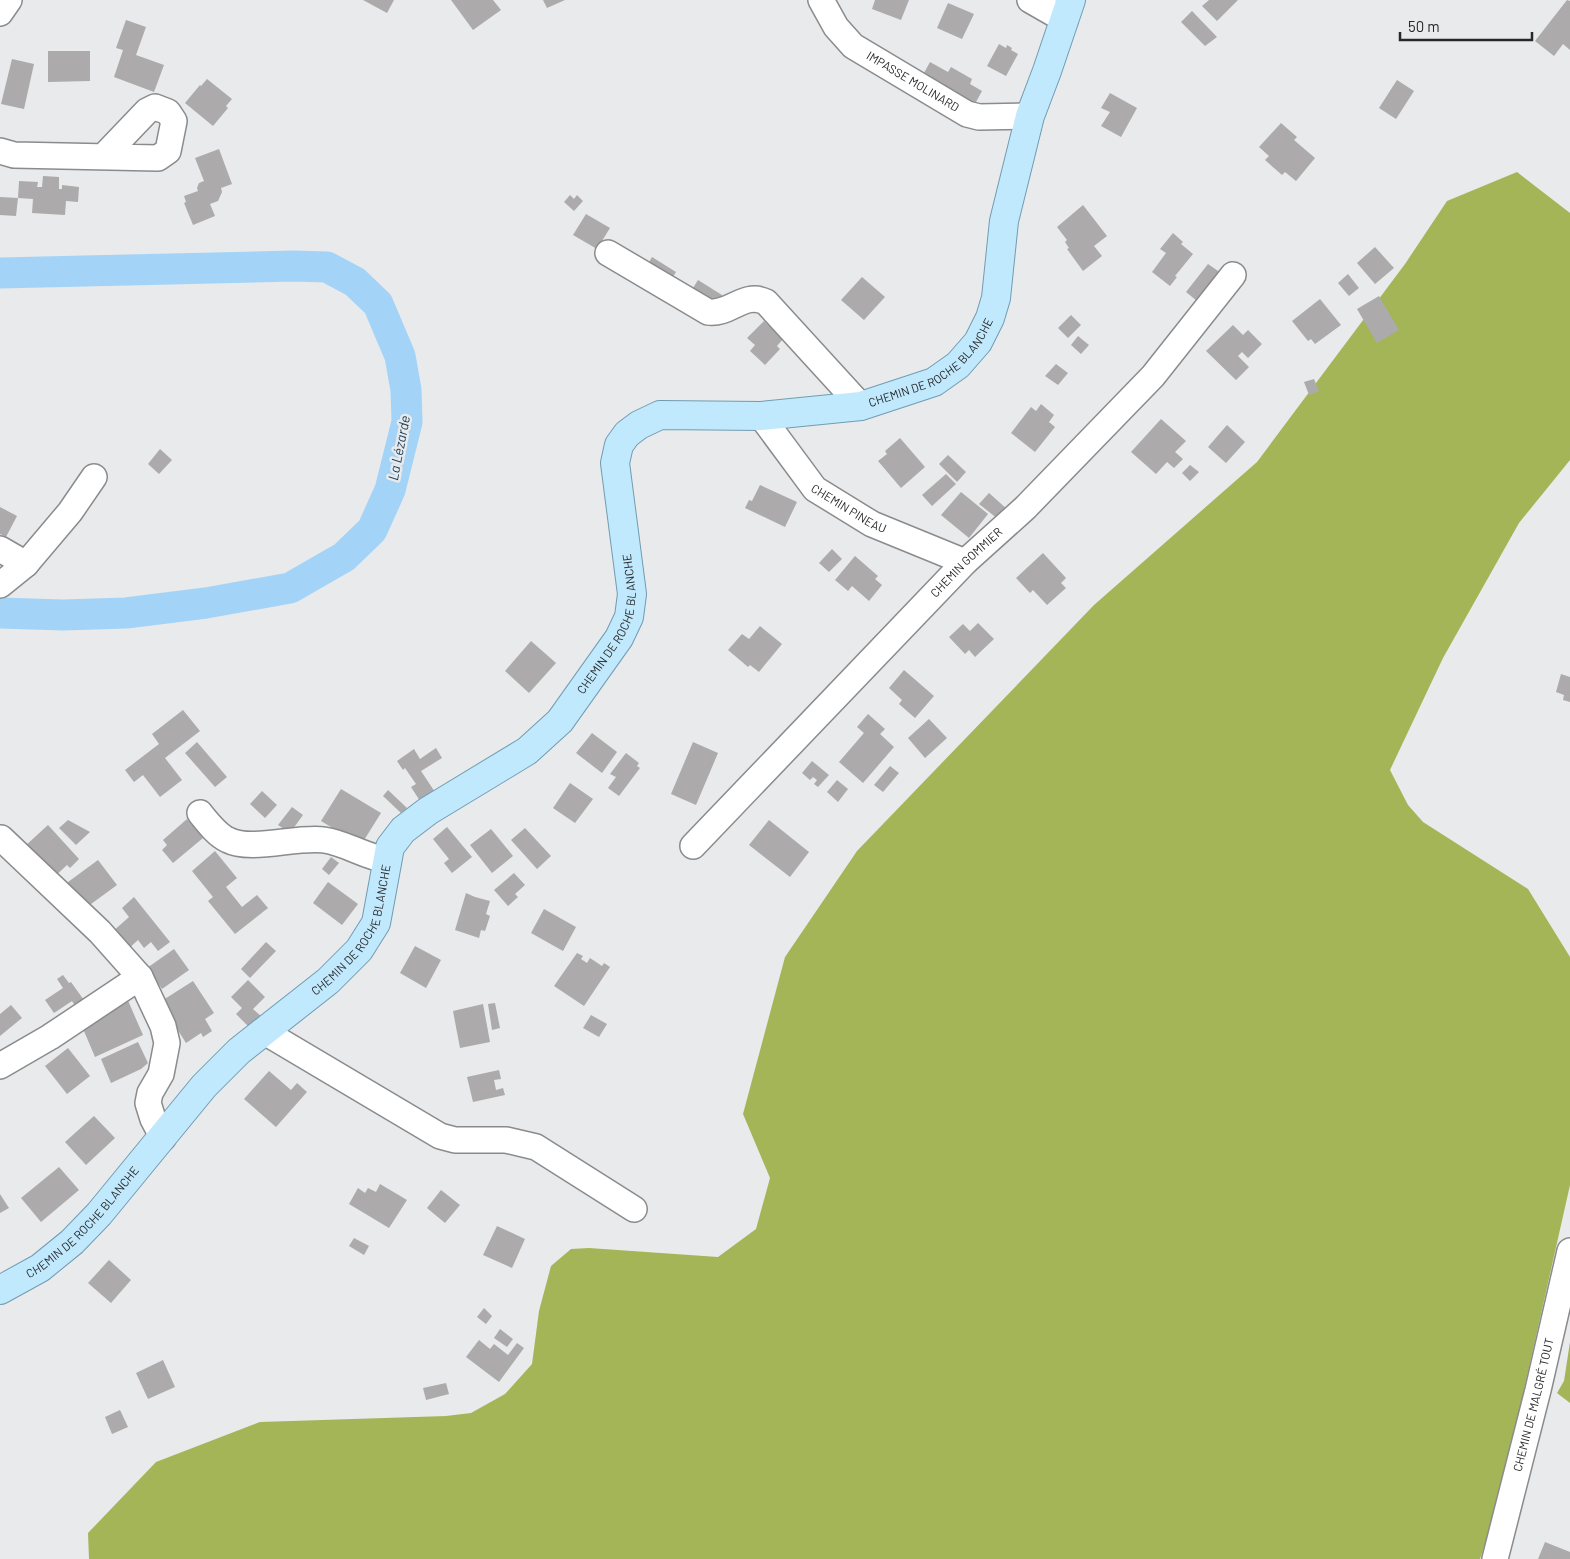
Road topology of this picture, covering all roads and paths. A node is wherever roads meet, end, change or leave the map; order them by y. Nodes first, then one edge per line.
1 (9, 0) edge
2 (821, 0) edge
3 (1030, 0) edge
4 (1068, 10) edge
5 (0, 12) edge
6 (1030, 116) junction
7 (0, 151) edge
8 (103, 157) dead end
9 (608, 253) dead end
10 (1233, 275) dead end
11 (861, 406) junction
12 (761, 416) junction
13 (94, 477) dead end
14 (0, 549) edge
15 (965, 562) junction
16 (26, 564) junction
17 (0, 585) edge
18 (200, 813) dead end
19 (1, 838) edge
20 (693, 846) dead end
21 (387, 860) junction
22 (140, 977) junction
23 (263, 1031) junction
24 (0, 1066) edge
25 (163, 1138) junction
26 (634, 1209) dead end
27 (1570, 1251) edge
28 (0, 1290) edge
29 (1495, 1559) edge

1 - 5 street
2 - 6 street, IMPASSE MOLINARD
3 - 4 street
4 - 6 main road, CHEMIN DE ROCHE BLANCHE
6 - 11 main road, CHEMIN DE ROCHE BLANCHE
7 - 8 street
9 - 11 street
10 - 15 street, CHEMIN GOMMIER
11 - 12 main road, CHEMIN DE ROCHE BLANCHE
12 - 15 street, CHEMIN PINEAU
12 - 21 main road, CHEMIN DE ROCHE BLANCHE
13 - 16 street
14 - 16 street
15 - 20 street, CHEMIN GOMMIER
16 - 17 street
18 - 21 street
19 - 22 street
21 - 23 main road, CHEMIN DE ROCHE BLANCHE
22 - 24 street
22 - 25 street
23 - 25 main road, CHEMIN DE ROCHE BLANCHE
23 - 26 street
25 - 28 main road, CHEMIN DE ROCHE BLANCHE
27 - 29 street, CHEMIN DE MALGRÉ TOUT

